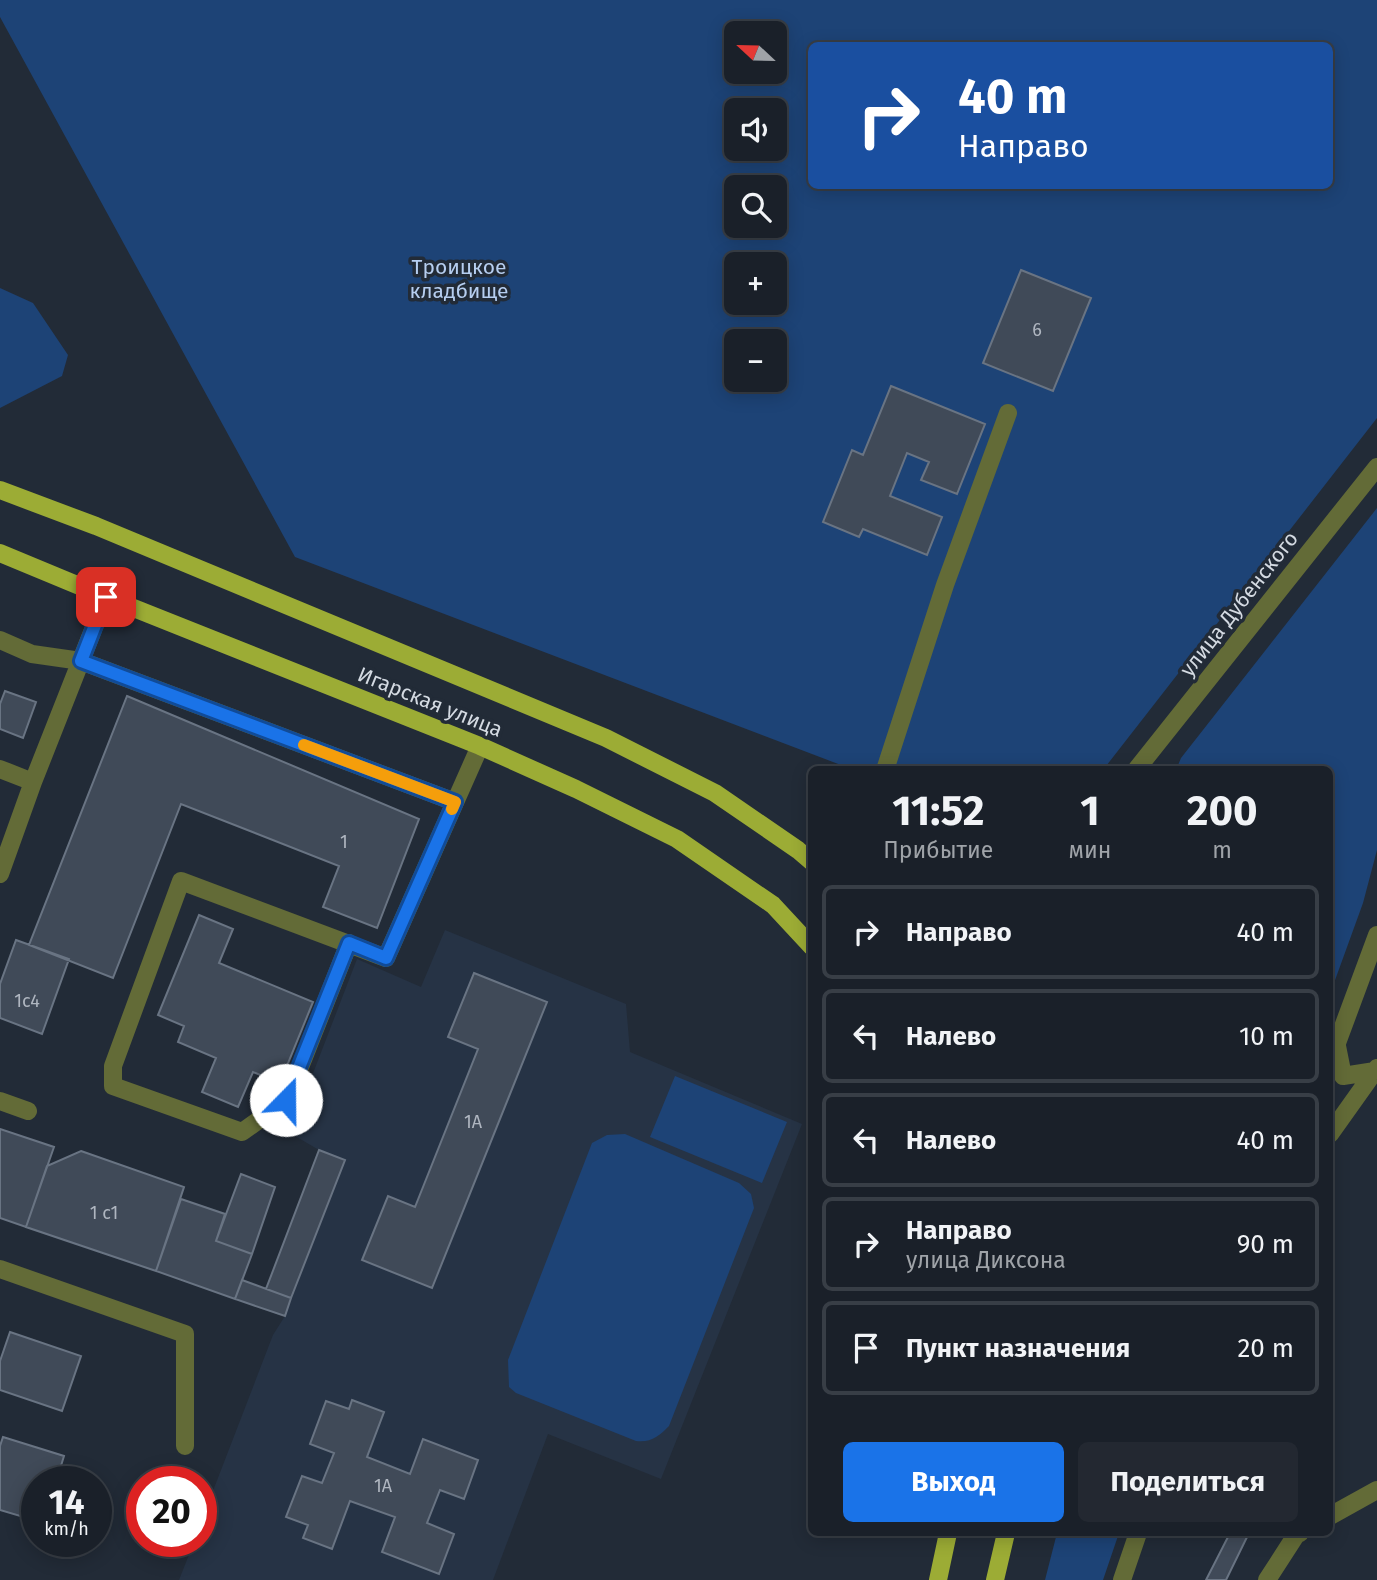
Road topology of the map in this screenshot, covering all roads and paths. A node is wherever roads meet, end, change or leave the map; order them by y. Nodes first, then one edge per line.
1 (1008, 414) dead end
2 (1377, 467) edge
3 (1, 489) edge
4 (0, 553) edge
5 (106, 597) junction
6 (0, 640) edge
7 (81, 661) junction
8 (480, 746) junction
9 (886, 766) edge
10 (1139, 766) edge
11 (0, 769) edge
12 (33, 782) junction
13 (455, 802) junction
14 (808, 855) edge
15 (0, 874) edge
16 (1377, 935) edge
17 (349, 943) junction
18 (808, 943) edge
19 (1336, 1045) junction
20 (1333, 1054) edge
21 (1376, 1070) edge
22 (0, 1101) edge
23 (28, 1111) dead end
24 (1333, 1130) edge
25 (0, 1269) edge
26 (185, 1446) dead end
27 (1377, 1490) edge
28 (1333, 1514) edge
29 (947, 1536) edge
30 (1005, 1536) edge
31 (1137, 1536) edge
32 (1295, 1536) edge
33 (938, 1580) edge
34 (995, 1580) edge
35 (1122, 1580) edge
36 (1267, 1580) edge

1 - 9 street
2 - 10 street, улица Дубенского
3 - 14 main road, Игарская улица
4 - 5 main road, Игарская улица
5 - 7 street
5 - 8 main road, Игарская улица
6 - 7 street
7 - 12 street
7 - 13 street
8 - 13 street
8 - 18 main road, Игарская улица
11 - 12 street
12 - 15 street
13 - 17 street
16 - 19 street
17 - 17 street
19 - 20 street
19 - 21 street
21 - 24 street
22 - 23 street
25 - 26 street
27 - 28 street
29 - 33 main road
30 - 34 main road
31 - 35 street
32 - 36 street

